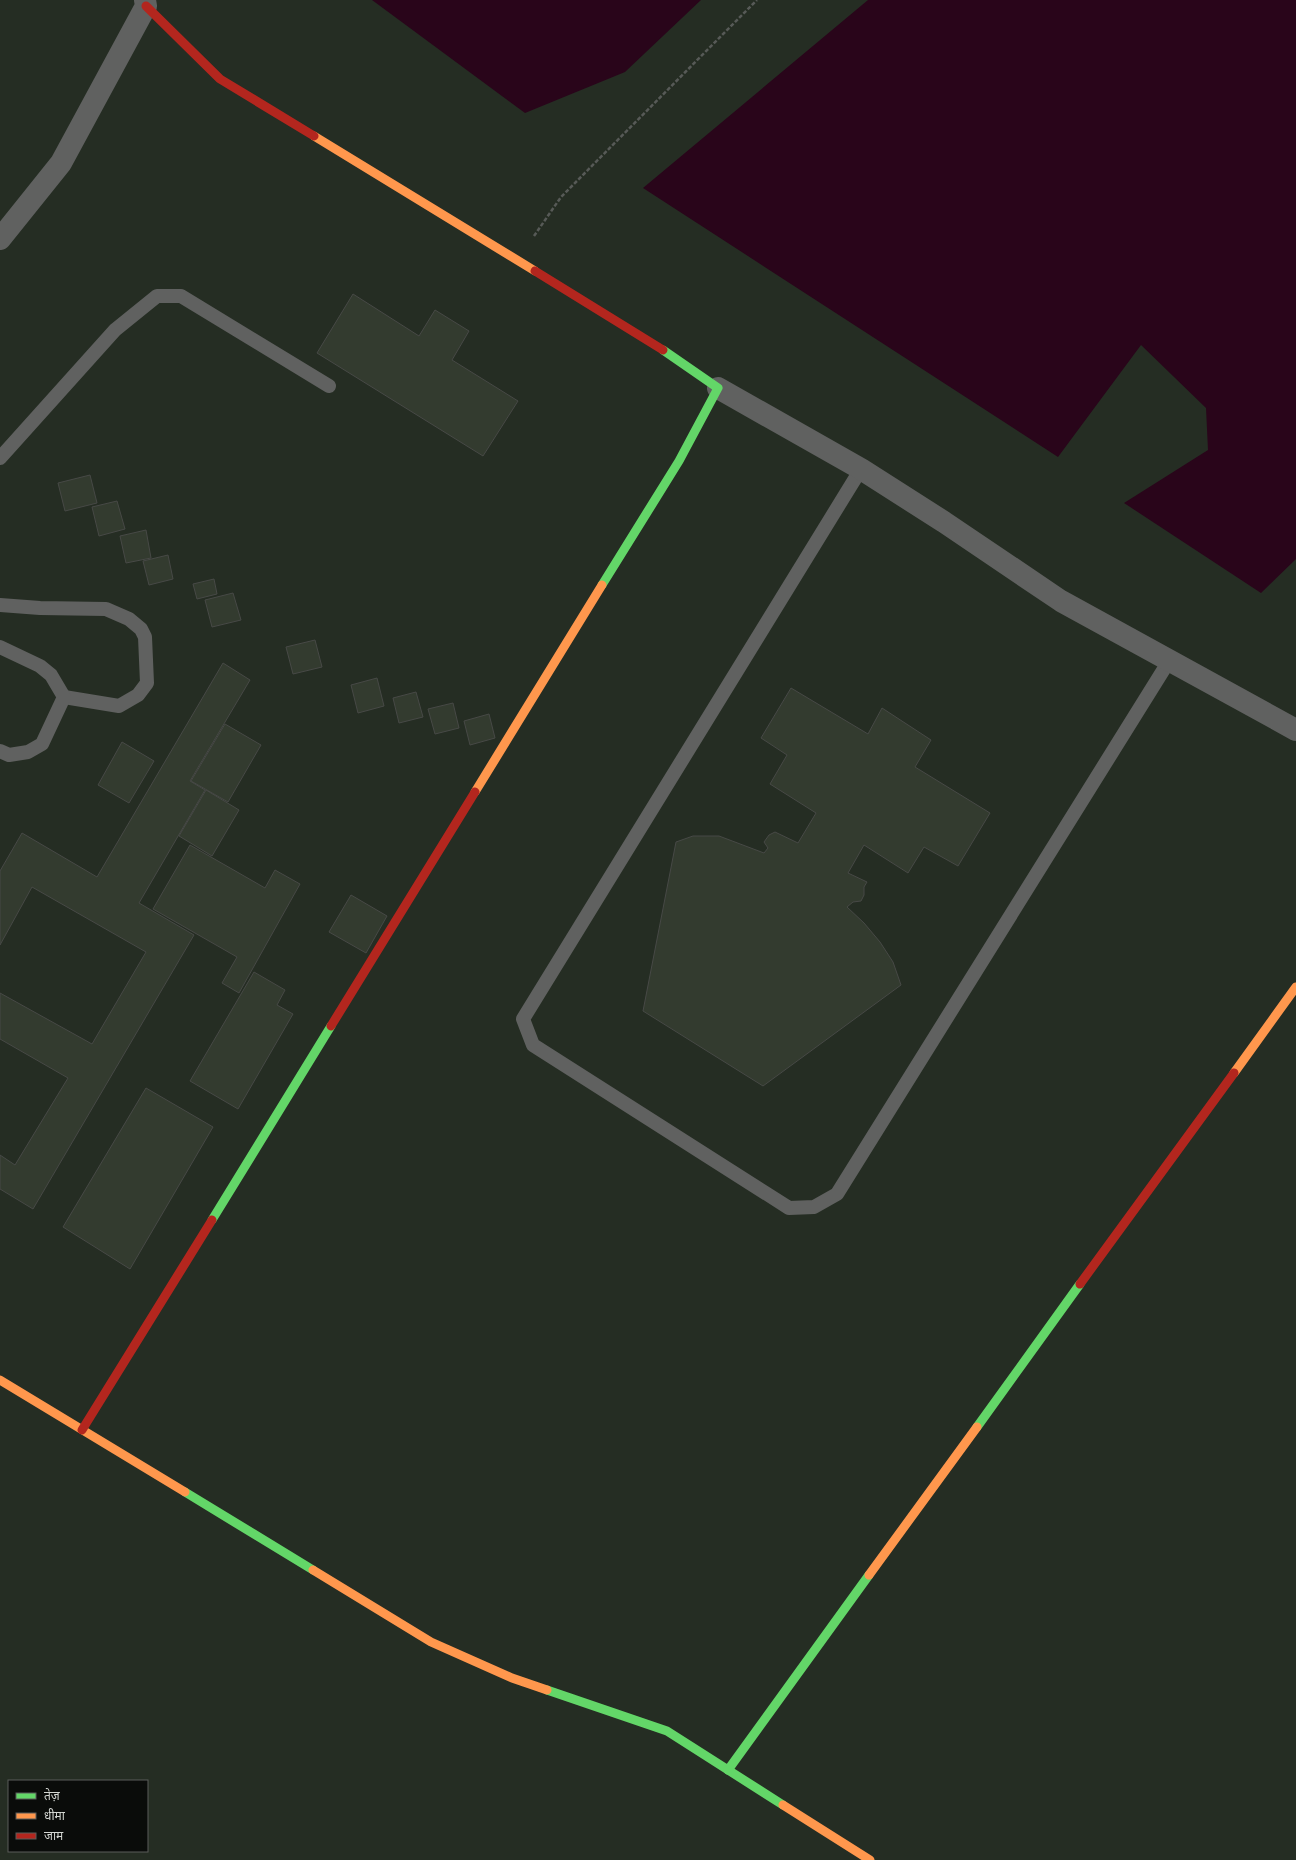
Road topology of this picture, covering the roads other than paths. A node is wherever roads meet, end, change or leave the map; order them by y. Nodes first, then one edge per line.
1 (146, 3) edge
2 (0, 239) edge
3 (329, 386) dead end
4 (718, 388) junction
5 (0, 458) edge
6 (861, 469) junction
7 (0, 605) edge
8 (0, 647) edge
9 (1169, 661) junction
10 (64, 697) junction
11 (1296, 730) edge
12 (0, 750) edge
13 (1296, 987) edge
14 (0, 1380) edge
15 (82, 1430) junction
16 (728, 1770) junction
17 (870, 1860) edge

1 - 2 street
1 - 4 street
3 - 5 lane
4 - 6 street
4 - 15 street
6 - 9 street
6 - 9 lane
7 - 10 lane
8 - 10 lane
9 - 11 street
10 - 12 lane
13 - 16 street
14 - 15 street
15 - 16 street
16 - 17 street

